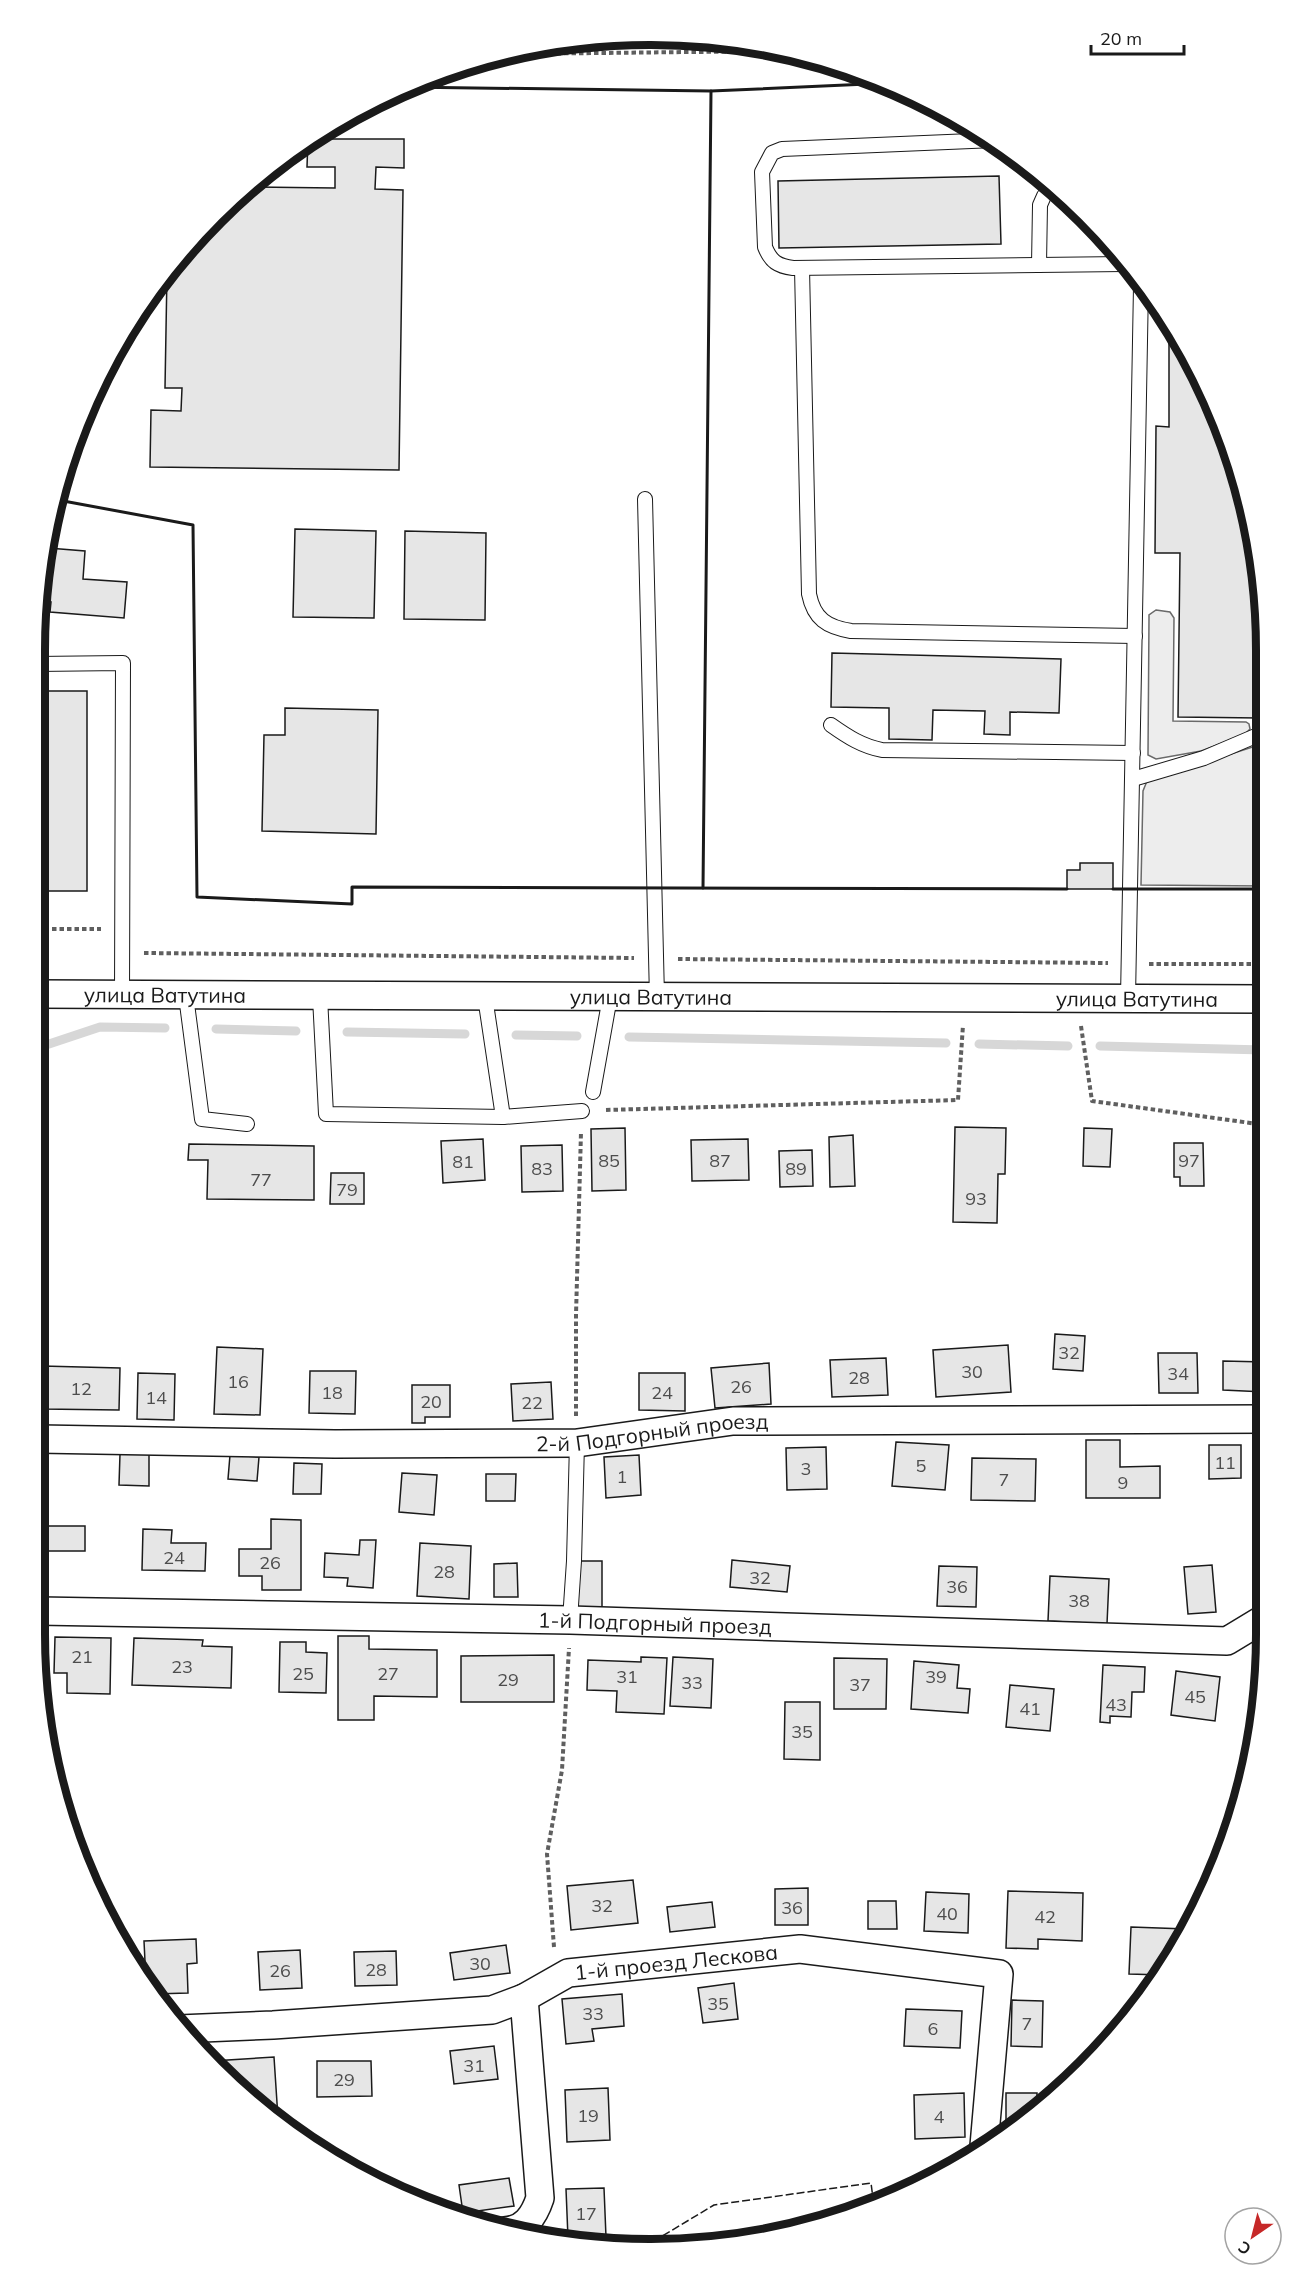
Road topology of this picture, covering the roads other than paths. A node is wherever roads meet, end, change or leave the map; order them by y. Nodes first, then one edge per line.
1 (977, 141) edge
2 (1047, 193) edge
3 (1117, 264) edge
4 (1039, 265) junction
5 (802, 268) junction
6 (1141, 296) edge
7 (645, 498) dead end
8 (1135, 636) junction
9 (45, 664) edge
10 (831, 725) dead end
11 (1256, 736) edge
12 (1133, 753) junction
13 (1132, 779) junction
14 (45, 994) edge
15 (122, 996) junction
16 (186, 996) junction
17 (320, 996) junction
18 (485, 997) junction
19 (610, 997) junction
20 (657, 997) junction
21 (1128, 998) junction
22 (1256, 999) edge
23 (593, 1092) dead end
24 (582, 1111) road end
25 (503, 1117) junction
26 (247, 1124) dead end
27 (1256, 1419) edge
28 (45, 1439) edge
29 (577, 1443) junction
30 (45, 1611) edge
31 (570, 1620) junction
32 (1256, 1623) edge
33 (524, 1998) junction
34 (191, 2028) edge
35 (985, 2138) edge
36 (523, 2225) edge

1 - 5 lane
2 - 4 lane
3 - 4 lane
4 - 5 lane
5 - 8 lane
6 - 8 lane
7 - 20 lane
8 - 12 lane
9 - 15 lane
10 - 12 lane
11 - 13 lane
12 - 13 lane
13 - 21 lane
14 - 15 street, улица Ватутина
15 - 16 street, улица Ватутина
16 - 17 street, улица Ватутина
16 - 26 lane
17 - 18 street, улица Ватутина
17 - 25 lane
18 - 19 street, улица Ватутина
18 - 25 lane
19 - 20 street, улица Ватутина
19 - 23 lane
20 - 21 street, улица Ватутина
21 - 22 street, улица Ватутина
24 - 25 lane
27 - 29 street, 2-й Подгорный проезд
28 - 29 street, 2-й Подгорный проезд
29 - 31 lane
30 - 31 street, 1-й Подгорный проезд
31 - 32 street, 1-й Подгорный проезд
33 - 34 street, 1-й проезд Лескова
33 - 35 street, 1-й проезд Лескова
33 - 36 street

